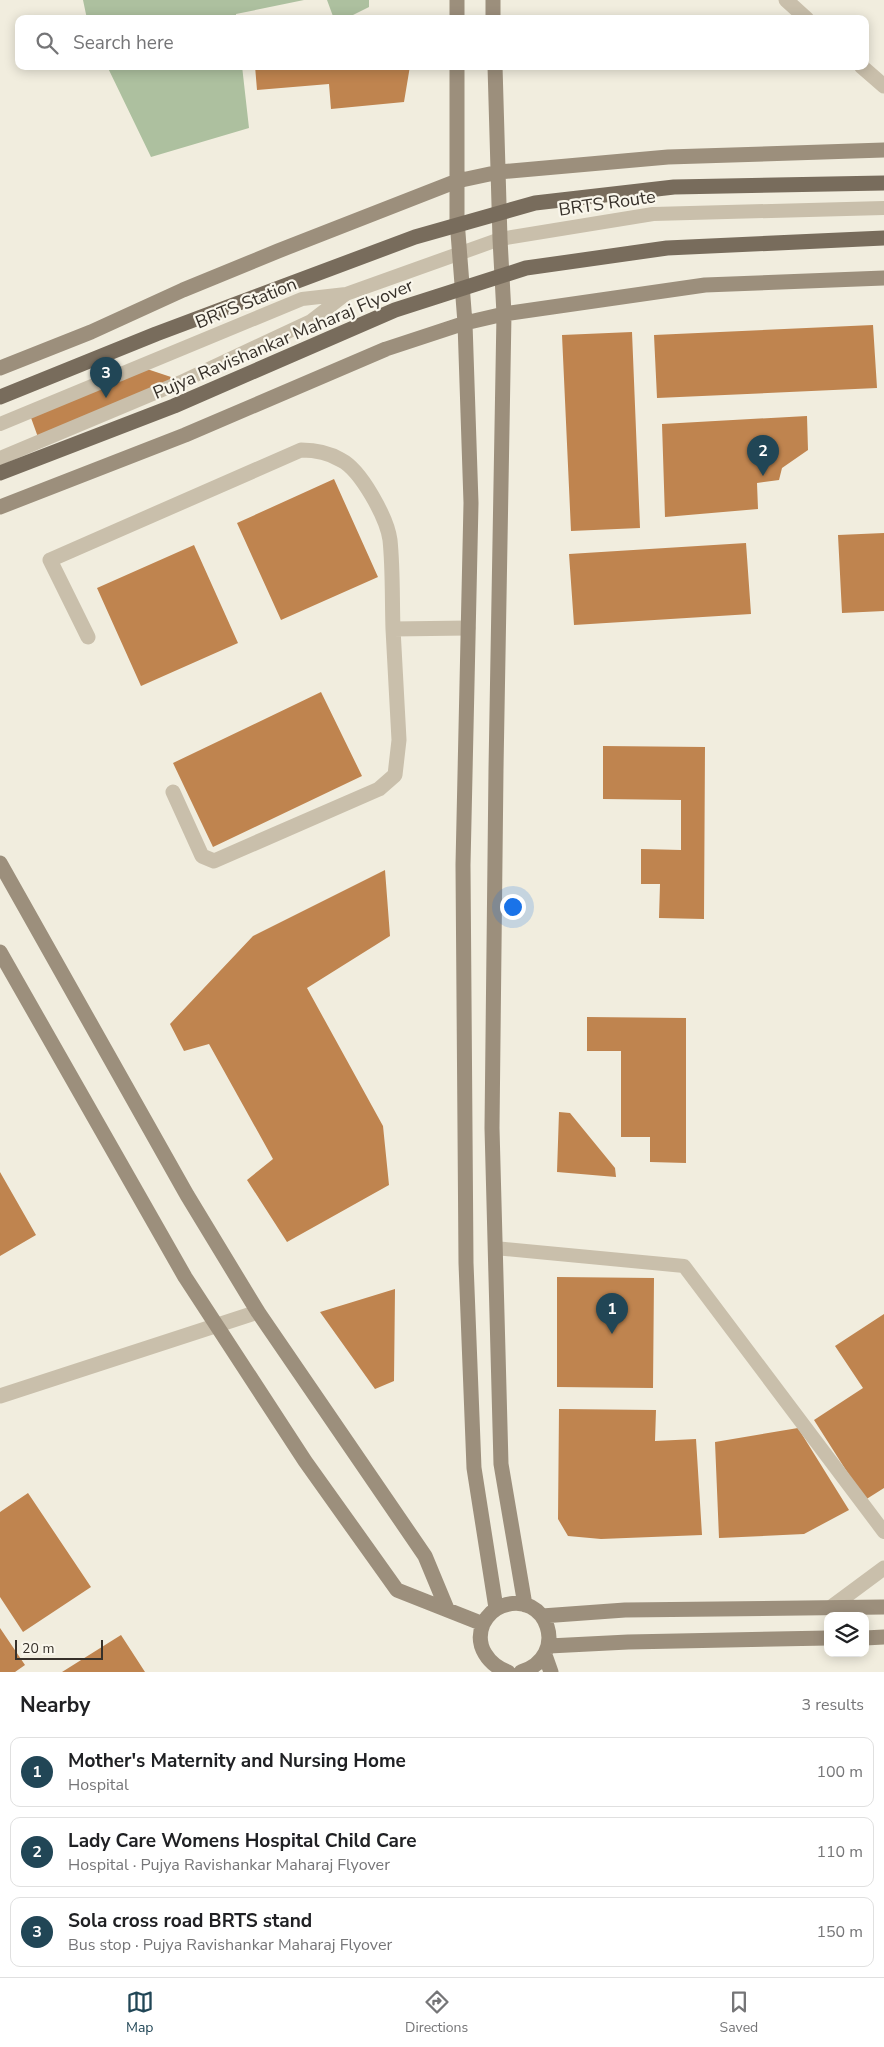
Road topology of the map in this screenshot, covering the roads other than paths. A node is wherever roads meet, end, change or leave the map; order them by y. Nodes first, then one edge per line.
1 (457, 0) edge
2 (492, 0) edge
3 (786, 0) edge
4 (457, 15) edge
5 (493, 15) edge
6 (803, 15) edge
7 (457, 70) edge
8 (495, 70) edge
9 (866, 70) edge
10 (884, 86) edge
11 (884, 150) edge
12 (499, 172) junction
13 (457, 181) junction
14 (884, 183) edge
15 (884, 208) edge
16 (884, 238) edge
17 (500, 239) junction
18 (459, 253) junction
19 (884, 278) edge
20 (346, 294) junction
21 (504, 314) junction
22 (466, 323) junction
23 (0, 368) edge
24 (0, 397) edge
25 (0, 424) edge
26 (0, 458) edge
27 (0, 473) edge
28 (0, 507) edge
29 (468, 628) junction
30 (393, 629) junction
31 (88, 637) dead end
32 (173, 792) dead end
33 (0, 862) edge
34 (0, 952) edge
35 (495, 1248) junction
36 (258, 1312) junction
37 (216, 1326) junction
38 (0, 1396) edge
39 (884, 1532) edge
40 (884, 1568) edge
41 (525, 1605) junction
42 (884, 1607) edge
43 (496, 1608) junction
44 (830, 1608) junction
45 (447, 1609) junction
46 (542, 1616) junction
47 (483, 1624) junction
48 (884, 1637) edge
49 (824, 1638) edge
50 (869, 1638) edge
51 (547, 1651) junction
52 (493, 1667) edge
53 (508, 1672) edge
54 (521, 1672) edge
55 (551, 1672) edge

1 - 4 main road
2 - 5 main road
3 - 6 street
7 - 13 main road
8 - 12 main road
9 - 10 street
11 - 12 main road
12 - 13 main road
12 - 17 main road
13 - 18 main road
13 - 23 main road
14 - 24 main road, bridge
15 - 17 lane, BRTS Route
16 - 27 main road, Pujya Ravishankar Maharaj Flyover, bridge
17 - 18 lane, BRTS Route
17 - 21 main road
18 - 20 lane, BRTS Route
18 - 22 main road
19 - 21 main road
20 - 25 lane, BRTS Station
20 - 26 lane
21 - 22 main road
21 - 35 main road
22 - 28 main road
22 - 29 main road
29 - 30 street
29 - 43 main road
30 - 31 street
30 - 32 street
33 - 36 main road
34 - 37 main road
35 - 39 lane
35 - 41 main road
36 - 37 street
36 - 45 main road
37 - 38 street
37 - 45 main road
40 - 44 street
41 - 43 main road
41 - 46 main road
42 - 44 main road
43 - 47 main road
44 - 46 main road
45 - 47 main road
46 - 51 main road
47 - 52 main road
48 - 50 main road
49 - 51 main road
51 - 54 main road
51 - 55 main road
52 - 53 main road

